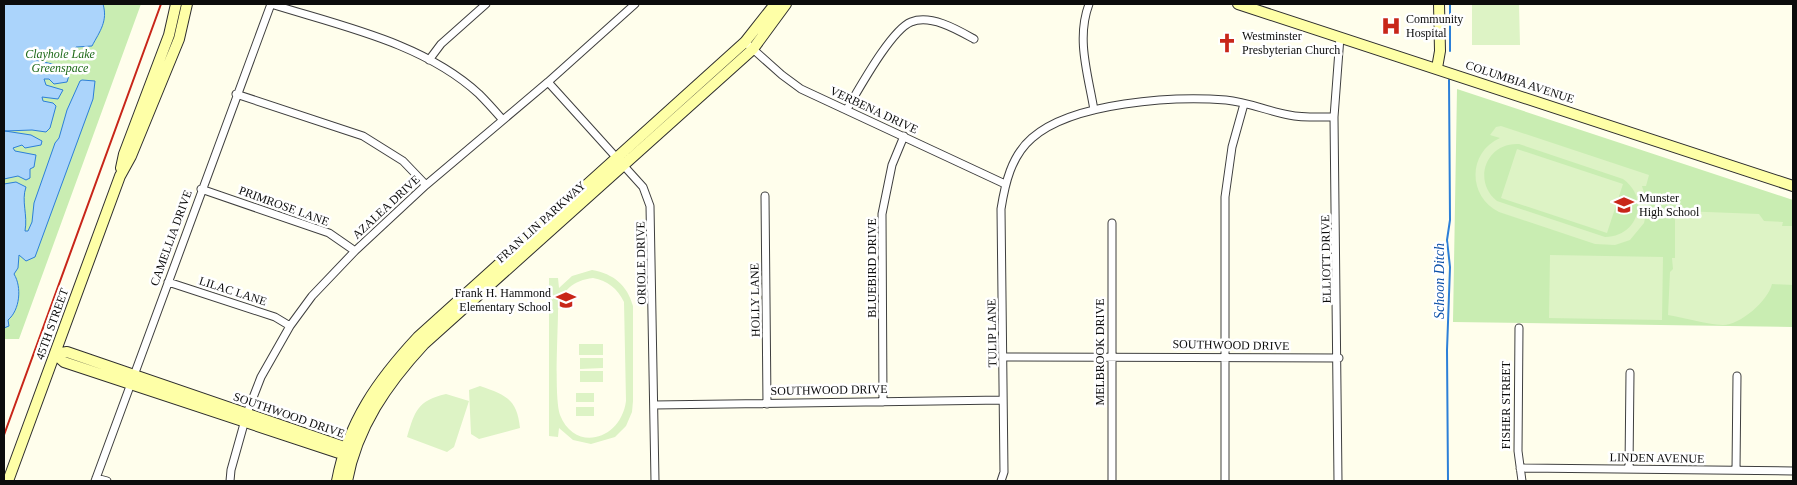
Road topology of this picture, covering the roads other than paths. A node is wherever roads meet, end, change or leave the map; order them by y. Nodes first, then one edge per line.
1 (176, 4) edge
2 (187, 4) edge
3 (271, 4) edge
4 (486, 4) edge
5 (635, 4) edge
6 (775, 4) edge
7 (786, 4) edge
8 (1089, 4) edge
9 (1238, 4) edge
10 (1439, 4) edge
11 (1340, 38) junction
12 (974, 40) dead end
13 (749, 45) junction
14 (429, 60) junction
15 (1437, 68) junction
16 (548, 82) junction
17 (236, 94) junction
18 (1244, 104) junction
19 (847, 109) junction
20 (1094, 110) junction
21 (1334, 117) junction
22 (502, 119) junction
23 (904, 136) junction
24 (621, 160) junction
25 (120, 176) junction
26 (1004, 184) junction
27 (426, 185) junction
28 (1793, 186) edge
29 (201, 189) junction
30 (765, 196) dead end
31 (1112, 223) dead end
32 (355, 251) junction
33 (168, 282) junction
34 (290, 326) junction
35 (1519, 328) dead end
36 (55, 354) junction
37 (1111, 356) junction
38 (1003, 357) junction
39 (1224, 357) junction
40 (1339, 358) junction
41 (1630, 373) dead end
42 (1737, 376) dead end
43 (132, 380) junction
44 (1004, 400) junction
45 (883, 402) junction
46 (767, 404) junction
47 (654, 405) junction
48 (246, 417) junction
49 (344, 450) junction
50 (355, 453) junction
51 (1520, 468) junction
52 (1629, 468) junction
53 (1736, 470) junction
54 (1793, 471) edge
55 (96, 480) edge
56 (8, 481) edge
57 (106, 481) edge
58 (230, 481) edge
59 (337, 481) edge
60 (347, 481) edge
61 (655, 481) edge
62 (1001, 481) edge
63 (1112, 481) edge
64 (1225, 481) edge
65 (1338, 481) edge
66 (1522, 481) edge

1 - 25 street, 45TH STREET
2 - 25 street, 45TH STREET
3 - 14 street
3 - 17 street, CAMELLIA DRIVE
4 - 14 street
5 - 16 street, AZALEA DRIVE
6 - 13 street, FRAN LIN PARKWAY
7 - 13 street, FRAN LIN PARKWAY
8 - 20 street
9 - 11 street, COLUMBIA AVENUE
10 - 15 street
11 - 15 street, COLUMBIA AVENUE
11 - 21 street, ELLIOTT DRIVE
12 - 19 street
13 - 19 street, VERBENA DRIVE
13 - 24 street, FRAN LIN PARKWAY
14 - 22 street
15 - 28 street, COLUMBIA AVENUE
16 - 22 street, AZALEA DRIVE
16 - 24 street, ORIOLE DRIVE
17 - 27 street
17 - 29 street, CAMELLIA DRIVE
18 - 20 street, TULIP LANE
18 - 21 street, TULIP LANE
18 - 39 street
19 - 23 street, VERBENA DRIVE
20 - 26 street, TULIP LANE
21 - 40 street, ELLIOTT DRIVE
22 - 27 street, AZALEA DRIVE
23 - 26 street, VERBENA DRIVE
23 - 45 street, BLUEBIRD DRIVE
24 - 47 street, ORIOLE DRIVE
24 - 49 street, FRAN LIN PARKWAY
24 - 50 street, FRAN LIN PARKWAY
25 - 36 street, 45TH STREET
26 - 38 street, TULIP LANE
27 - 32 street, AZALEA DRIVE
29 - 32 street, PRIMROSE LANE
29 - 33 street, CAMELLIA DRIVE
30 - 46 street, HOLLY LANE
31 - 37 street, MELBROOK DRIVE
32 - 34 street, AZALEA DRIVE
33 - 34 street, LILAC LANE
33 - 43 street, CAMELLIA DRIVE
34 - 48 street, AZALEA DRIVE
35 - 51 street, FISHER STREET
36 - 43 street, SOUTHWOOD DRIVE
36 - 56 street, 45TH STREET
37 - 38 street, SOUTHWOOD DRIVE
37 - 39 street, SOUTHWOOD DRIVE
37 - 63 street, MELBROOK DRIVE
38 - 44 street, TULIP LANE
39 - 40 street, SOUTHWOOD DRIVE
39 - 64 street
40 - 65 street, ELLIOTT DRIVE
41 - 52 street
42 - 53 street
43 - 48 street, SOUTHWOOD DRIVE
43 - 55 street, CAMELLIA DRIVE
44 - 45 street, SOUTHWOOD DRIVE
44 - 62 street, TULIP LANE
45 - 46 street, SOUTHWOOD DRIVE
46 - 47 street, SOUTHWOOD DRIVE
47 - 61 street, ORIOLE DRIVE
48 - 49 street, SOUTHWOOD DRIVE
48 - 58 street, AZALEA DRIVE
49 - 50 street, SOUTHWOOD DRIVE
49 - 59 street, FRAN LIN PARKWAY
50 - 60 street, FRAN LIN PARKWAY
51 - 52 street, LINDEN AVENUE
51 - 66 street, FISHER STREET
52 - 53 street, LINDEN AVENUE
53 - 54 street, LINDEN AVENUE
55 - 57 street

